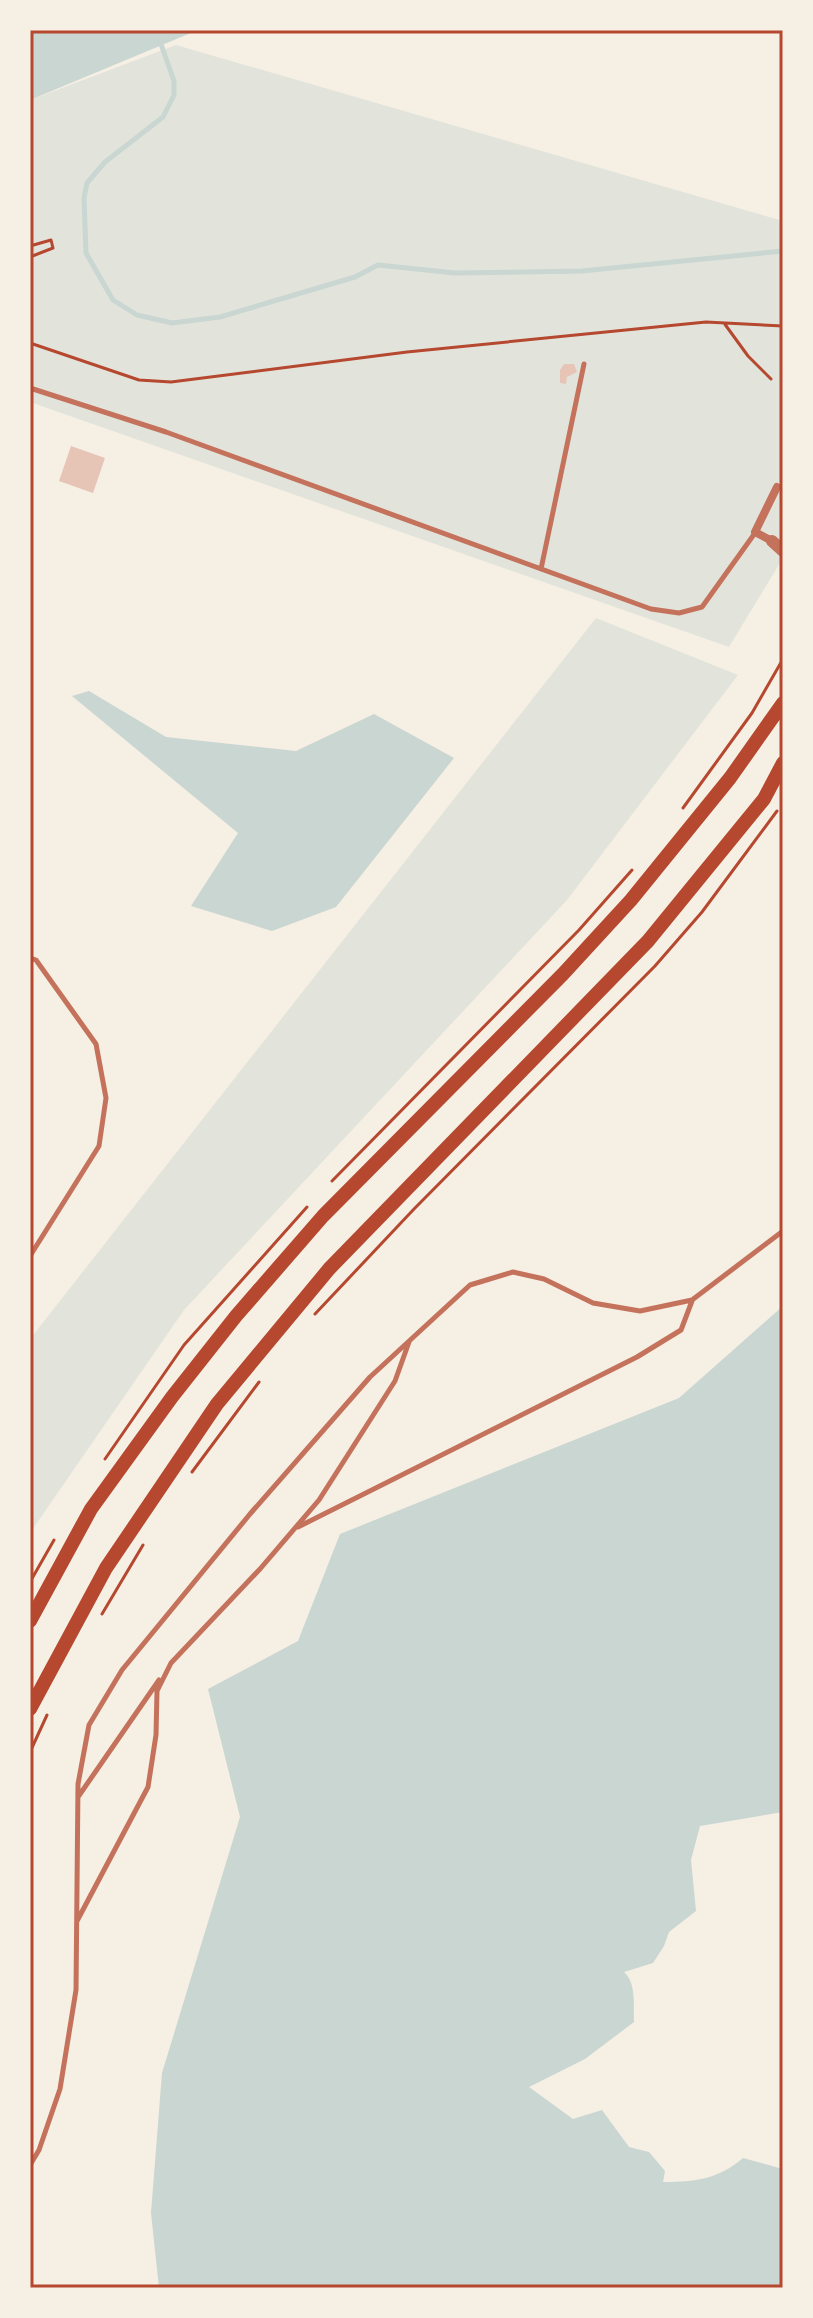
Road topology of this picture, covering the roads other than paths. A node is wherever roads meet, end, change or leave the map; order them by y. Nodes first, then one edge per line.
1 (584, 364) dead end
2 (30, 388) edge
3 (777, 487) dead end
4 (755, 532) junction
5 (778, 542) edge
6 (783, 551) edge
7 (541, 569) junction
8 (783, 703) edge
9 (783, 763) edge
10 (30, 958) edge
11 (783, 1231) edge
12 (30, 1256) edge
13 (692, 1300) junction
14 (409, 1342) junction
15 (294, 1529) junction
16 (30, 1621) edge
17 (171, 1663) junction
18 (30, 1709) edge
19 (78, 1798) junction
20 (77, 1922) junction
21 (30, 2165) edge

1 - 7 lane
2 - 7 lane
3 - 4 street
4 - 5 street
4 - 7 lane
5 - 6 street
8 - 16 main road
9 - 18 main road
10 - 12 lane
11 - 13 lane
13 - 14 lane
13 - 15 lane
14 - 15 lane
14 - 19 lane
15 - 17 lane
17 - 19 lane
17 - 20 lane
19 - 20 lane
20 - 21 lane

